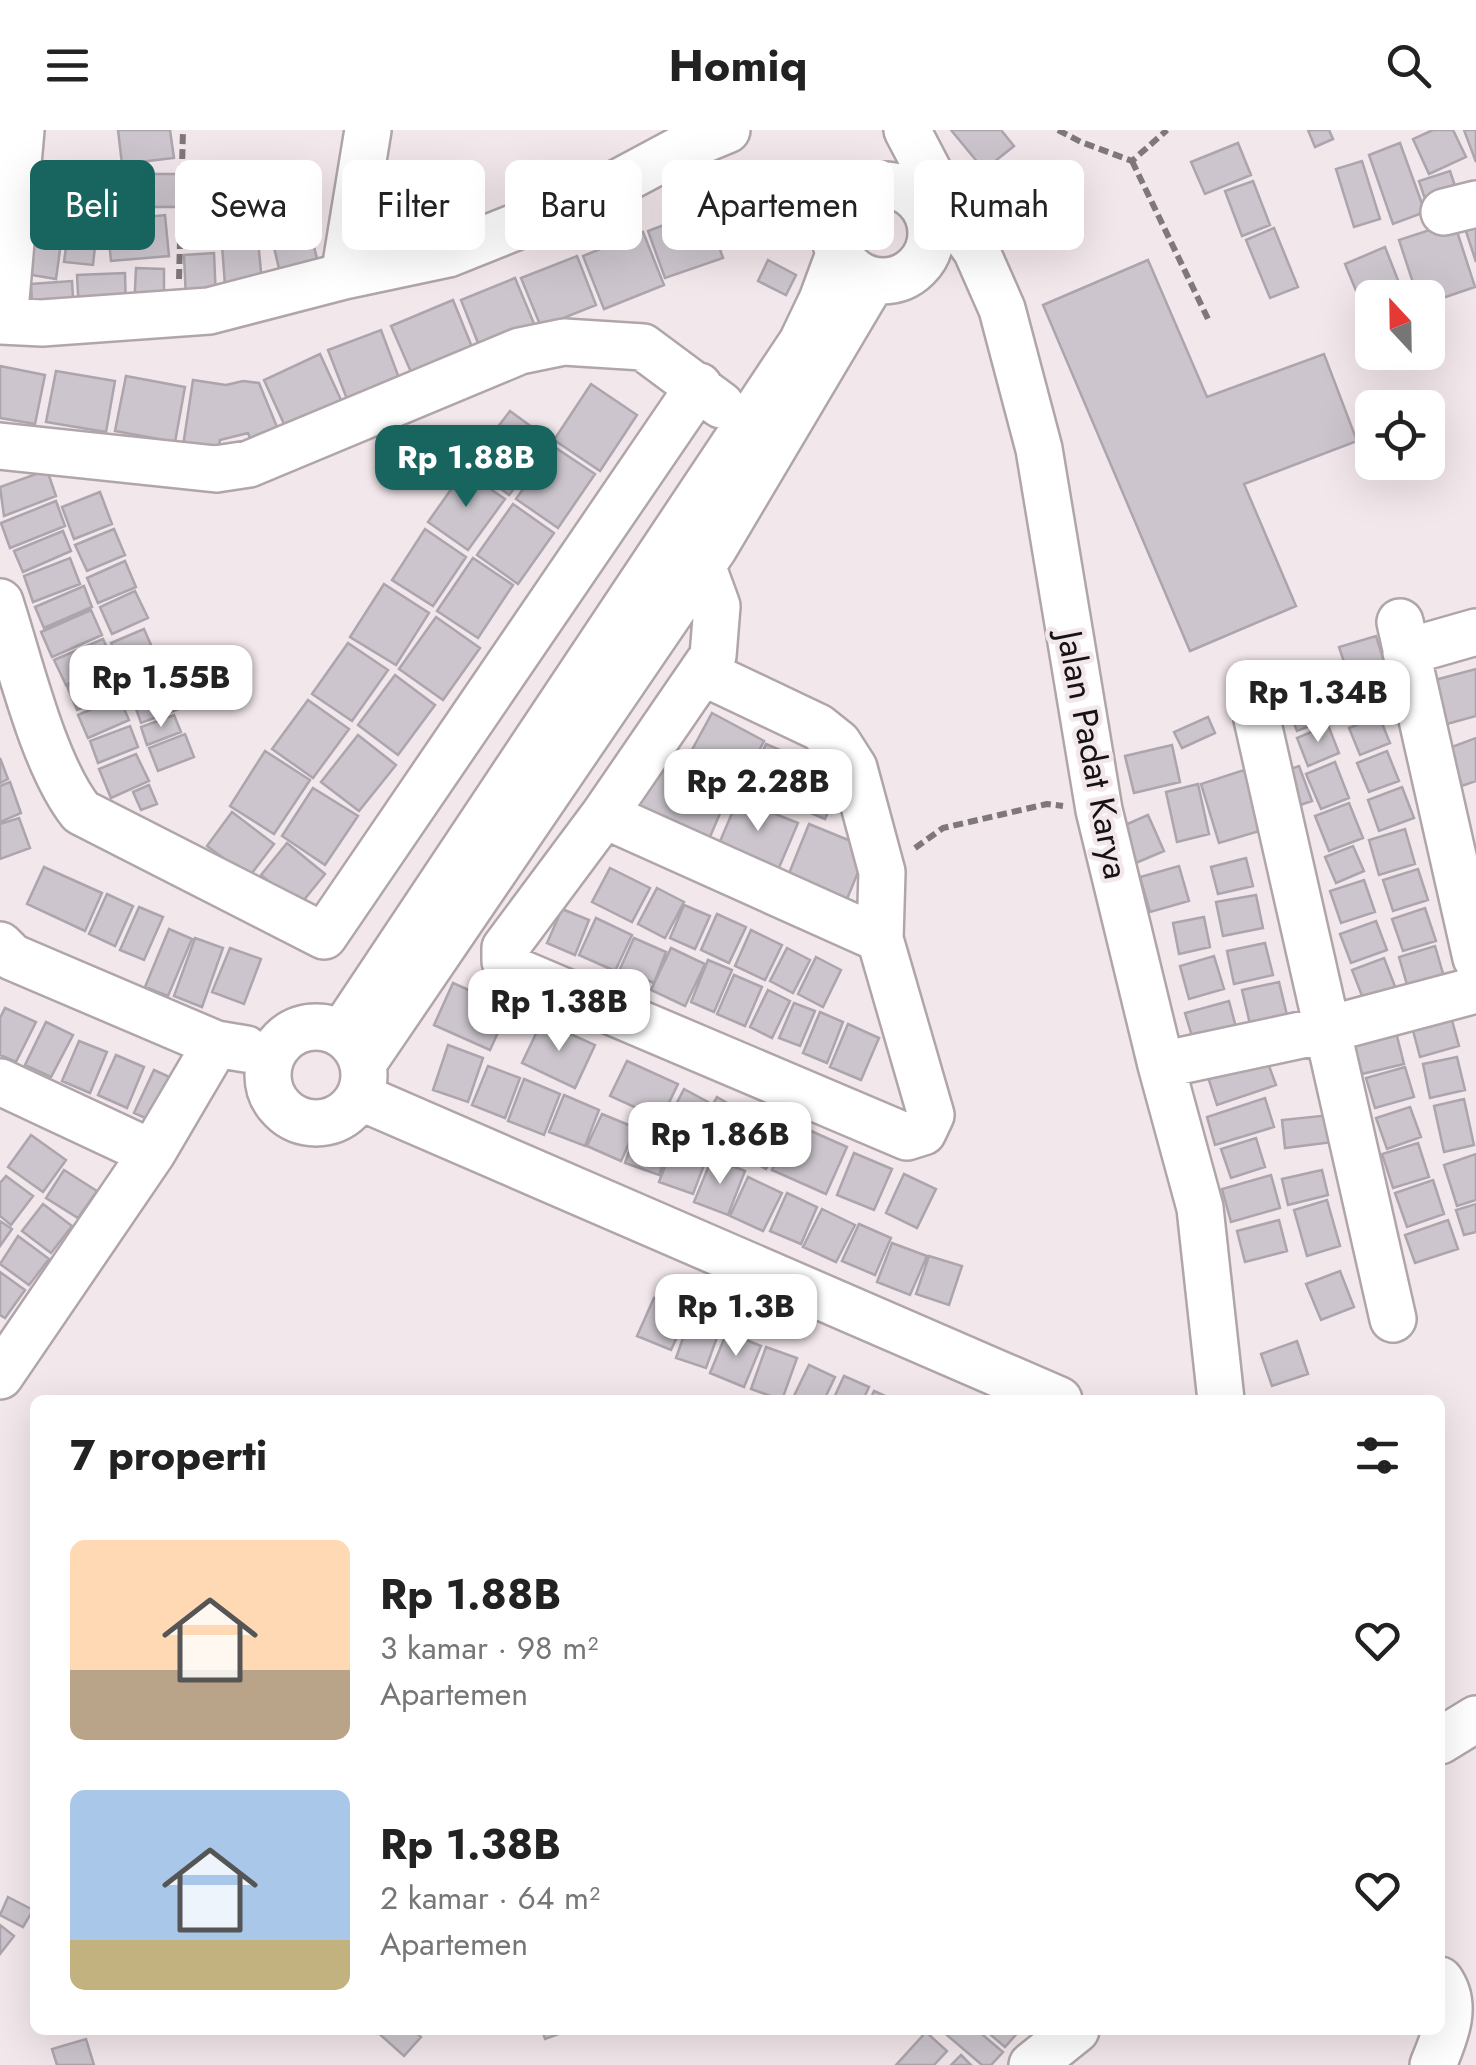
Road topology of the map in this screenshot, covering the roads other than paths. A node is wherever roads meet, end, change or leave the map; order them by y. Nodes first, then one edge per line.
1 (20, 130) edge
2 (368, 130) edge
3 (727, 130) edge
4 (914, 140) edge
5 (894, 171) edge
6 (845, 250) edge
7 (929, 250) edge
8 (976, 250) edge
9 (856, 267) junction
10 (344, 276) junction
11 (2, 321) edge
12 (699, 386) junction
13 (745, 426) junction
14 (0, 446) edge
15 (702, 565) junction
16 (0, 602) edge
17 (1476, 632) edge
18 (702, 672) junction
19 (1257, 719) dead end
20 (1460, 810) edge
21 (604, 815) junction
22 (880, 939) junction
23 (0, 945) edge
24 (1476, 958) edge
25 (1476, 990) edge
26 (1329, 1029) junction
27 (216, 1044) junction
28 (272, 1053) junction
29 (355, 1064) junction
30 (1161, 1066) junction
31 (2, 1087) edge
32 (152, 1152) junction
33 (1393, 1319) dead end
34 (0, 1376) edge
35 (1049, 1395) edge
36 (1220, 1395) edge
37 (1476, 1720) edge
38 (1445, 1738) edge
39 (1445, 1989) edge
40 (1445, 2033) edge
41 (1072, 2035) edge
42 (1445, 2035) edge
43 (1032, 2065) edge
44 (1433, 2065) edge

1 - 11 street
2 - 10 street
3 - 10 street
4 - 5 street
6 - 9 street
7 - 9 street
8 - 30 street, Jalan Padat Karya
9 - 13 street
9 - 15 street
10 - 11 street
12 - 13 street
12 - 14 street
12 - 16 street
13 - 29 street
15 - 18 street
15 - 29 street
17 - 20 street
18 - 21 street
18 - 22 street
19 - 26 street
20 - 24 street
21 - 22 street
21 - 22 street
23 - 27 street
25 - 26 street
26 - 30 street
26 - 33 street
27 - 28 street
27 - 32 street
28 - 29 street
28 - 29 street
29 - 35 street
30 - 36 street, Jalan Padat Karya
31 - 32 street
32 - 34 street
37 - 38 street
39 - 40 street
41 - 43 street
42 - 44 street

